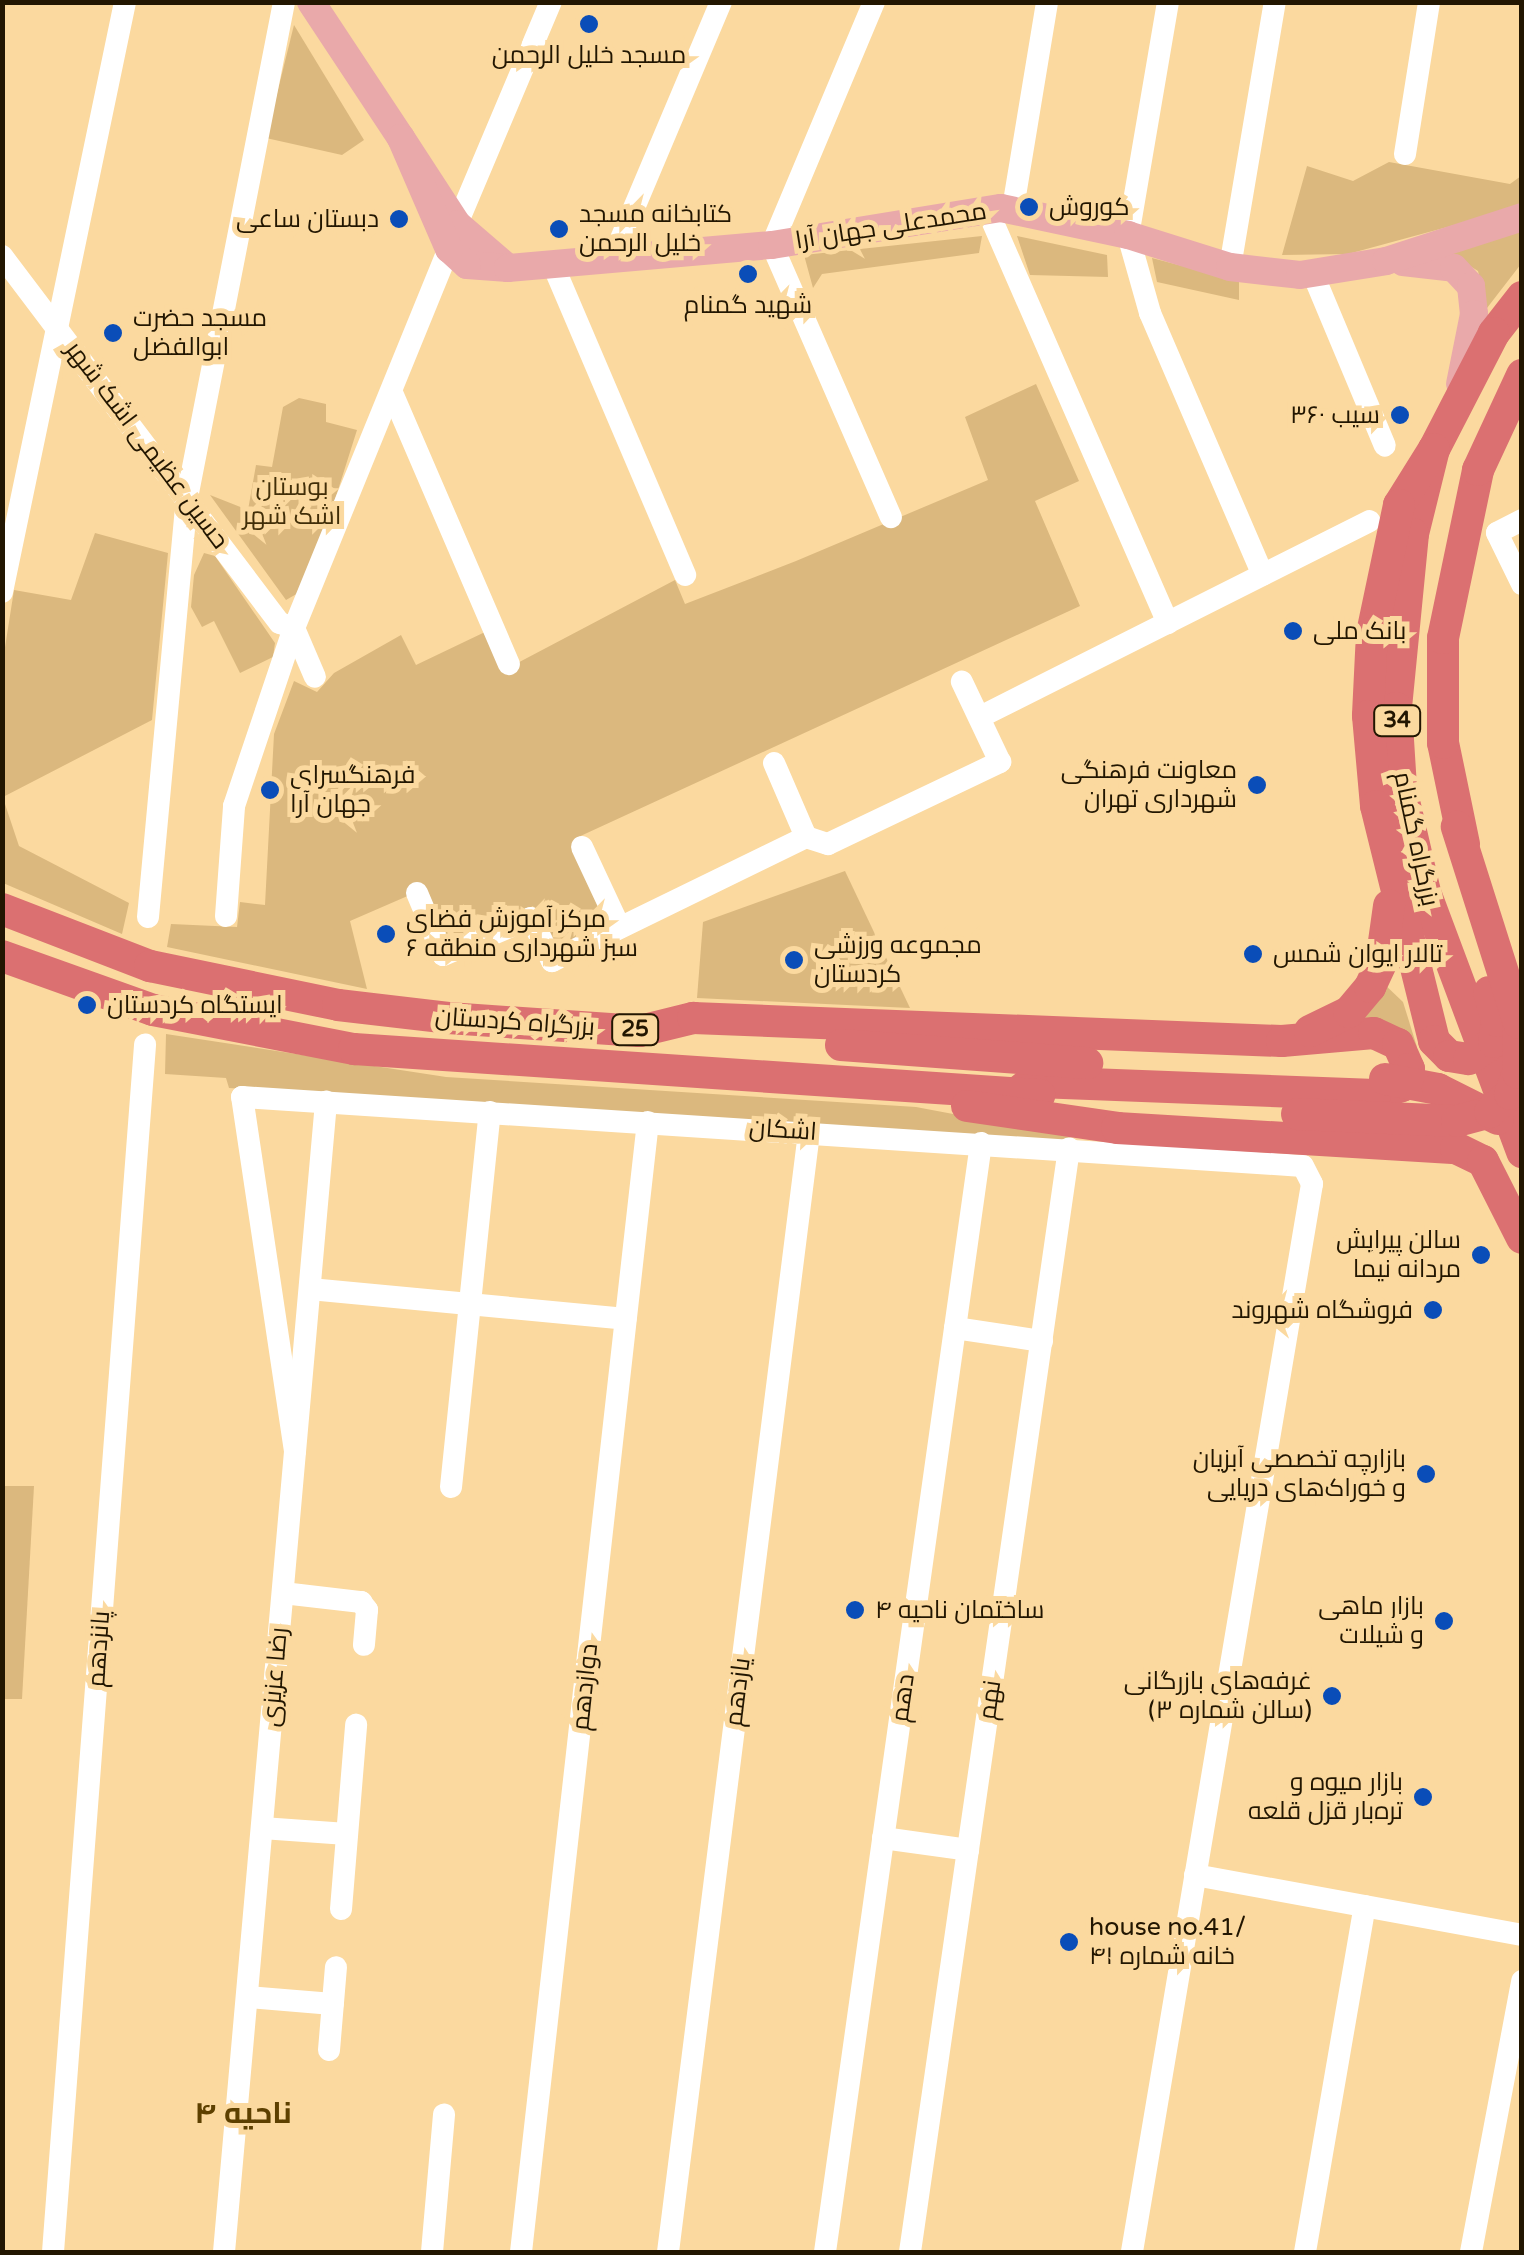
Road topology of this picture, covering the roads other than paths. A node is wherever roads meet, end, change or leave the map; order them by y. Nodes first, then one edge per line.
1 (125, 2) edge
2 (284, 2) edge
3 (311, 2) edge
4 (551, 2) edge
5 (721, 2) edge
6 (874, 2) edge
7 (1047, 2) edge
8 (1168, 2) edge
9 (1274, 2) edge
10 (1429, 2) edge
11 (1405, 154) dead end
12 (1000, 209) junction
13 (1522, 217) edge
14 (1128, 235) junction
15 (453, 237) junction
16 (772, 245) junction
17 (2, 256) edge
18 (612, 260) junction
19 (1386, 262) junction
20 (554, 265) junction
21 (1230, 267) junction
22 (1313, 274) junction
23 (1522, 296) edge
24 (58, 326) junction
25 (1522, 375) edge
26 (393, 395) junction
27 (1456, 402) junction
28 (1384, 446) dead end
29 (1434, 450) junction
30 (186, 498) junction
31 (890, 517) dead end
32 (1522, 520) edge
33 (1370, 521) dead end
34 (686, 575) dead end
35 (1263, 576) junction
36 (1522, 584) edge
37 (2, 592) edge
38 (1168, 623) junction
39 (294, 628) junction
40 (510, 664) dead end
41 (315, 677) dead end
42 (962, 682) dead end
43 (980, 717) junction
44 (774, 763) dead end
45 (1458, 827) junction
46 (806, 837) junction
47 (582, 847) dead end
48 (1391, 888) junction
49 (417, 893) dead end
50 (2, 909) edge
51 (226, 916) dead end
52 (148, 917) dead end
53 (620, 928) junction
54 (2, 956) edge
55 (1522, 988) edge
56 (640, 1031) junction
57 (1282, 1041) junction
58 (145, 1044) dead end
59 (906, 1086) junction
60 (1017, 1093) junction
61 (326, 1102) junction
62 (490, 1112) junction
63 (648, 1122) junction
64 (810, 1132) junction
65 (1522, 1137) edge
66 (981, 1143) junction
67 (1069, 1148) junction
68 (1522, 1152) edge
69 (1522, 1238) edge
70 (310, 1289) junction
71 (469, 1304) junction
72 (626, 1319) junction
73 (955, 1328) junction
74 (1042, 1342) junction
75 (295, 1452) junction
76 (450, 1486) dead end
77 (283, 1593) junction
78 (364, 1645) dead end
79 (356, 1725) dead end
80 (262, 1828) junction
81 (347, 1834) junction
82 (883, 1838) junction
83 (968, 1850) junction
84 (1195, 1876) junction
85 (1365, 1906) junction
86 (341, 1909) dead end
87 (1522, 1935) edge
88 (336, 1966) dead end
89 (1522, 1982) edge
90 (247, 1998) junction
91 (333, 2004) junction
92 (329, 2050) dead end
93 (444, 2115) dead end
94 (52, 2252) edge
95 (224, 2252) edge
96 (432, 2252) edge
97 (521, 2252) edge
98 (668, 2252) edge
99 (824, 2252) edge
100 (910, 2252) edge
101 (1132, 2252) edge
102 (1306, 2252) edge
103 (1471, 2252) edge

1 - 24 street
2 - 30 street
3 - 15 main road
4 - 15 street
5 - 18 street
6 - 16 street
7 - 12 street
8 - 14 street
9 - 21 street
10 - 11 street
12 - 14 main road, محمدعلی جهان آرا
12 - 16 main road, محمدعلی جهان آرا
12 - 38 street
13 - 19 main road
14 - 21 main road, محمدعلی جهان آرا
14 - 35 street
15 - 20 main road, محمدعلی جهان آرا
15 - 26 street
16 - 18 main road, محمدعلی جهان آرا
16 - 31 street
17 - 24 street, حسین عظیمی اشک شهر
18 - 20 main road, محمدعلی جهان آرا
19 - 22 main road, محمدعلی جهان آرا
19 - 27 main road
20 - 34 street
21 - 22 main road, محمدعلی جهان آرا
22 - 28 street
23 - 27 highway, بزرگراه گمنام / 34
24 - 30 street, حسین عظیمی اشک شهر
24 - 37 street
25 - 45 highway, بزرگراه گمنام / 34
26 - 39 street
26 - 40 street
27 - 29 highway, بزرگراه گمنام / 34
29 - 48 highway
29 - 68 highway, بزرگراه گمنام / 34
30 - 39 street, حسین عظیمی اشک شهر
30 - 52 street
32 - 36 street
33 - 35 street
35 - 38 street
38 - 43 street
39 - 41 street
39 - 51 street
42 - 43 street
43 - 46 street
44 - 46 street
45 - 48 highway
45 - 55 highway, بزرگراه گمنام / 34
45 - 60 highway, 25
46 - 53 street
47 - 53 street
48 - 57 highway
49 - 53 street
50 - 56 highway, بزرگراه کردستان / 25
54 - 59 highway, بزرگراه کردستان / 25
56 - 57 highway, بزرگراه کردستان / 25
56 - 65 highway, 25
57 - 60 highway
58 - 94 street, پانزدهم
59 - 60 highway, بزرگراه کردستان / 25
59 - 69 highway
61 - 62 street, اشکان
61 - 70 street, رضا عزیزی
61 - 75 street, اشکان
62 - 63 street, اشکان
62 - 71 street
63 - 64 street, اشکان
63 - 72 street, دوازدهم
64 - 66 street, اشکان
64 - 98 street, یازدهم
66 - 67 street, اشکان
66 - 73 street, دهم
67 - 74 street, نهم
67 - 84 street, اشکان
70 - 71 street
70 - 75 street, رضا عزیزی
71 - 72 street
71 - 76 street
72 - 97 street, دوازدهم
73 - 74 street
73 - 82 street, دهم
74 - 83 street, نهم
75 - 77 street, رضا عزیزی
77 - 78 street
77 - 80 street, رضا عزیزی
79 - 81 street
80 - 81 street
80 - 90 street, رضا عزیزی
81 - 86 street
82 - 83 street
82 - 99 street, دهم
83 - 100 street, نهم
84 - 85 street
84 - 101 street
85 - 87 street
85 - 102 street
88 - 91 street
89 - 103 street
90 - 91 street
90 - 95 street, رضا عزیزی
91 - 92 street
93 - 96 street

